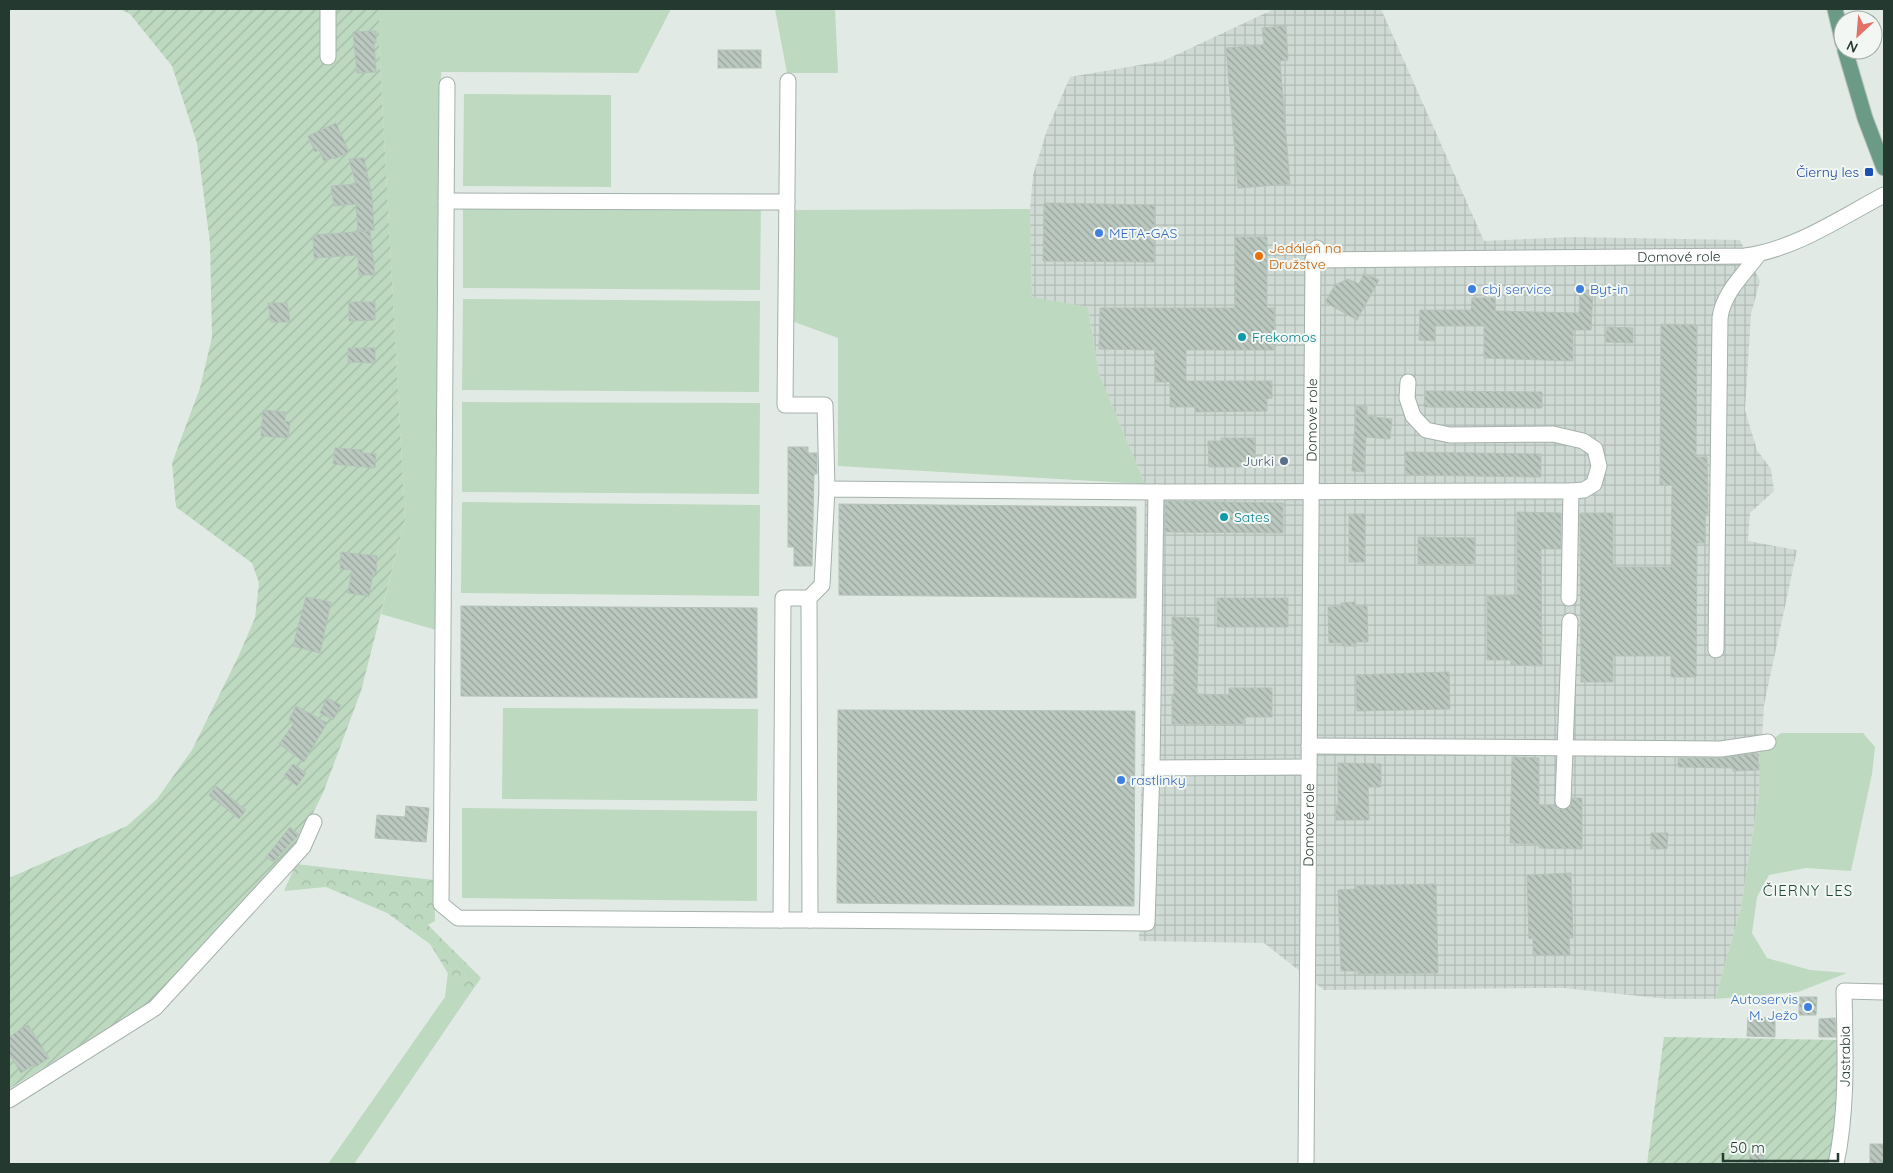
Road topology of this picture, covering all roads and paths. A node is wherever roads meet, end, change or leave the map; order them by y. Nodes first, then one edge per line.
1 (328, 9) edge
2 (328, 57) dead end
3 (1848, 60) edge
4 (788, 81) dead end
5 (447, 86) dead end
6 (1884, 168) edge
7 (1884, 195) edge
8 (446, 201) junction
9 (787, 202) junction
10 (1759, 254) junction
11 (1408, 382) dead end
12 (827, 488) junction
13 (1571, 491) junction
14 (1156, 492) junction
15 (1311, 492) junction
16 (809, 598) junction
17 (1569, 598) dead end
18 (1570, 621) dead end
19 (1716, 650) dead end
20 (1768, 742) dead end
21 (1309, 746) junction
22 (1565, 748) junction
23 (1309, 767) junction
24 (1152, 768) junction
25 (1563, 801) dead end
26 (314, 822) dead end
27 (782, 920) junction
28 (810, 920) junction
29 (1884, 992) edge
30 (9, 1100) edge
31 (1306, 1164) edge
32 (1836, 1164) edge

1 - 2 street
3 - 6 main road
4 - 9 street
5 - 8 street
7 - 10 street, Domové role
8 - 9 street
8 - 27 street
9 - 12 street
10 - 15 street, Domové role
10 - 19 street
11 - 13 street
12 - 14 street
12 - 16 street
13 - 15 street
13 - 17 street
14 - 15 street
14 - 24 street
15 - 21 street, Domové role
16 - 27 street
16 - 28 street
18 - 22 street
20 - 22 street
21 - 22 street
21 - 23 street, Domové role
22 - 25 street
23 - 24 street
23 - 31 street, Domové role
24 - 28 street
26 - 30 street
27 - 28 street
29 - 32 street, Jastrabia

